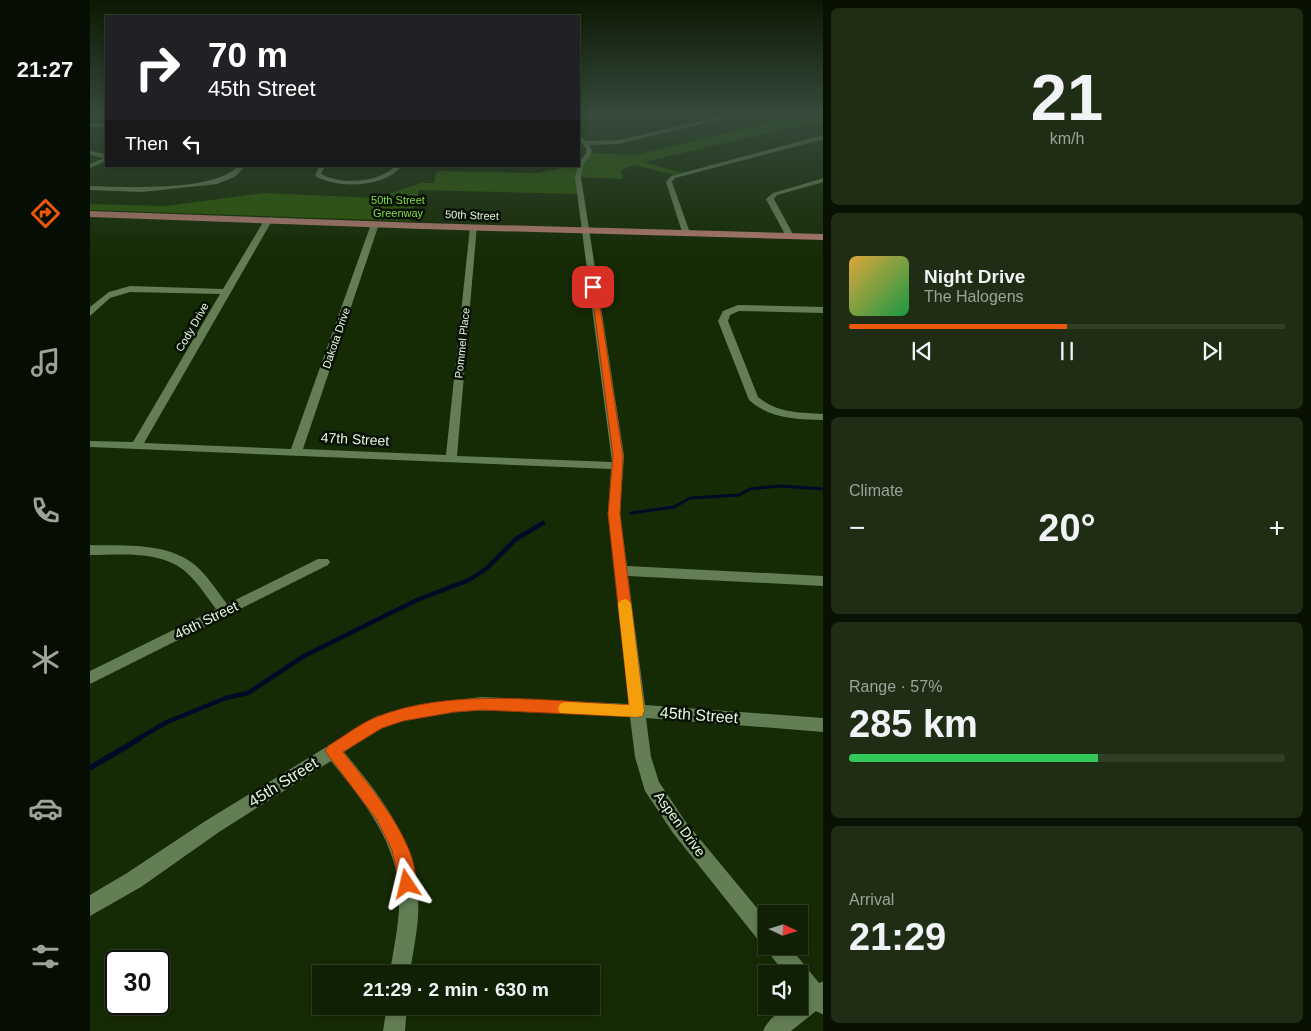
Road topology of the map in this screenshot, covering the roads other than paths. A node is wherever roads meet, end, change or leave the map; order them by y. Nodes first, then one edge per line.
1 (734, 160) edge
2 (241, 167) edge
3 (321, 167) edge
4 (398, 167) edge
5 (580, 167) edge
6 (823, 180) edge
7 (90, 188) edge
8 (90, 214) edge
9 (269, 219) junction
10 (376, 224) junction
11 (474, 227) junction
12 (585, 230) junction
13 (686, 233) junction
14 (790, 236) junction
15 (823, 237) edge
16 (226, 292) junction
17 (823, 310) edge
18 (90, 313) edge
19 (823, 417) edge
20 (90, 444) edge
21 (136, 446) junction
22 (296, 452) junction
23 (451, 458) junction
24 (618, 466) junction
25 (90, 550) edge
26 (323, 562) dead end
27 (621, 571) junction
28 (823, 580) edge
29 (225, 611) junction
30 (90, 678) edge
31 (636, 711) junction
32 (823, 725) edge
33 (333, 751) junction
34 (90, 906) edge
35 (758, 924) edge
36 (783, 955) edge
37 (401, 965) edge
38 (792, 965) edge
39 (808, 983) edge
40 (821, 997) edge
41 (395, 1015) edge
42 (394, 1031) edge
43 (774, 1031) edge

1 - 13 street
2 - 7 street
3 - 4 street
5 - 12 street, Aspen Drive
6 - 14 street
8 - 9 main road, 50th Street
9 - 10 main road, 50th Street
9 - 16 street, Cody Drive
10 - 11 main road, 50th Street
10 - 22 street, Dakota Drive
11 - 12 main road, 50th Street
11 - 23 street, Pommel Place
12 - 13 main road, 50th Street
12 - 24 street, Aspen Drive
13 - 14 main road, 50th Street
14 - 15 main road, 50th Street
16 - 18 street
16 - 21 street, Cody Drive
17 - 19 street
20 - 21 street, 47th Street
21 - 22 street, 47th Street
22 - 23 street, 47th Street
23 - 24 street, 47th Street
24 - 27 street, Aspen Drive
25 - 29 street
26 - 29 street, 46th Street
27 - 28 street
27 - 31 street, Aspen Drive
29 - 30 street, 46th Street
31 - 32 street, 45th Street
31 - 33 street, 45th Street
31 - 35 street, Aspen Drive
33 - 34 street, 45th Street
33 - 37 street
36 - 38 street
39 - 40 street
40 - 43 street
41 - 42 street

